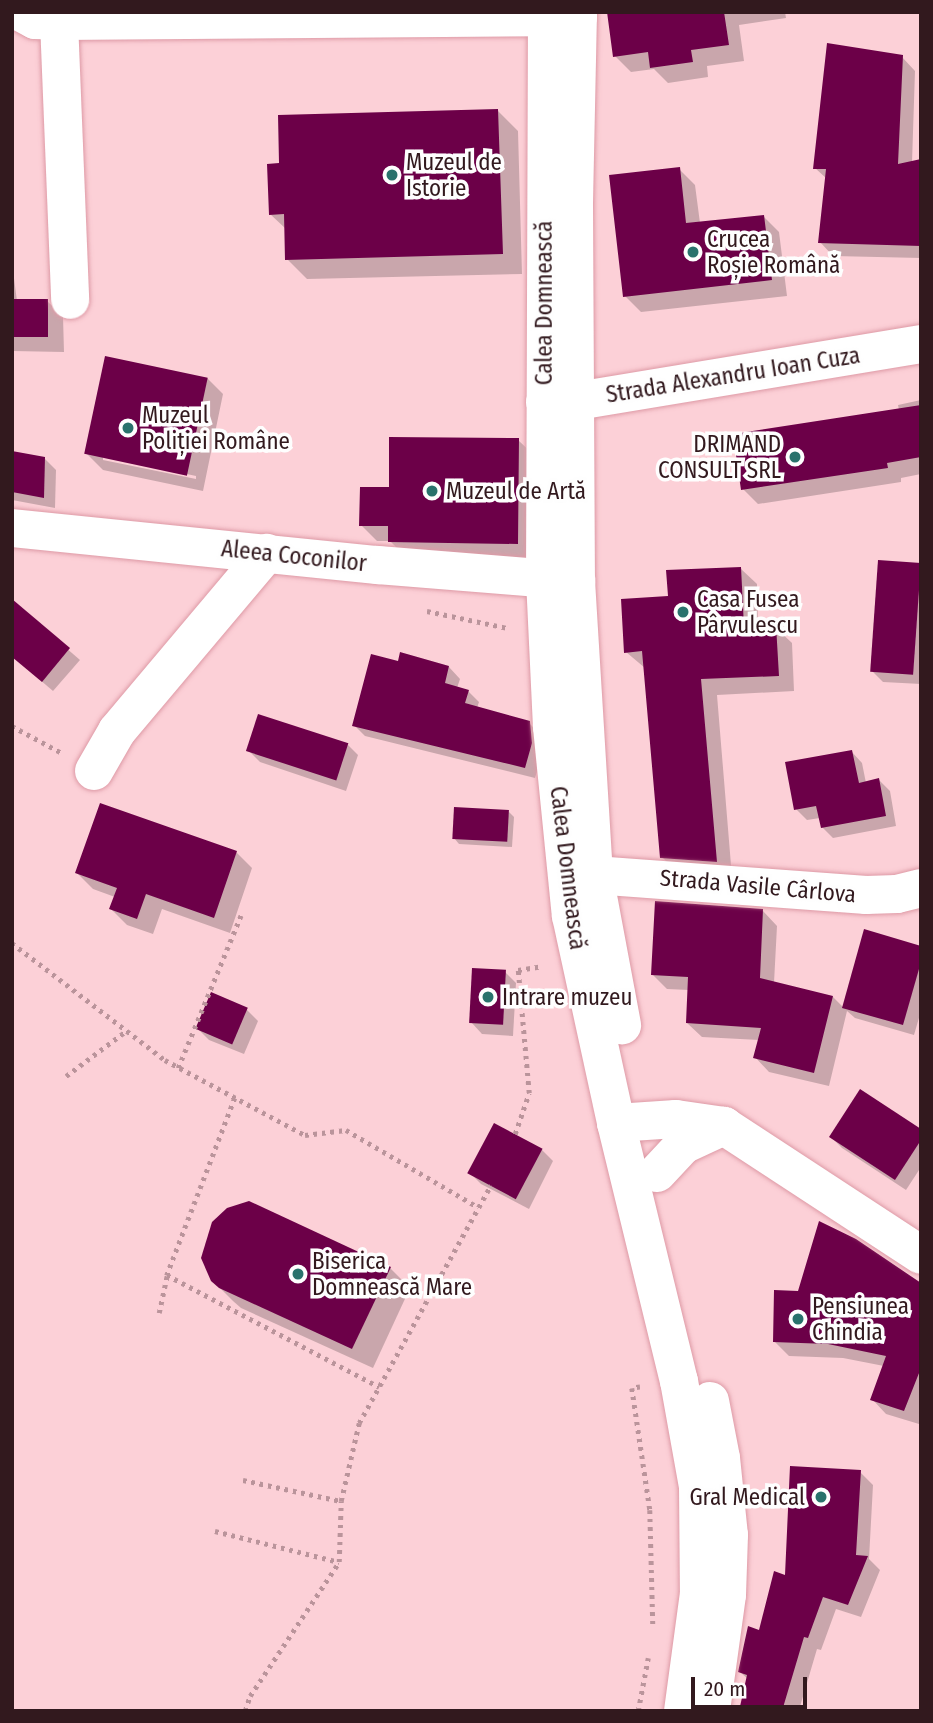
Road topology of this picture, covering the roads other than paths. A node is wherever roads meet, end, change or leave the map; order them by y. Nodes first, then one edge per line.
1 (562, 15) edge
2 (29, 16) edge
3 (70, 300) dead end
4 (921, 344) edge
5 (561, 401) junction
6 (12, 528) edge
7 (267, 553) junction
8 (561, 580) junction
9 (94, 771) road end
10 (594, 875) junction
11 (921, 888) edge
12 (630, 1122) junction
13 (724, 1126) junction
14 (657, 1173) junction
15 (921, 1255) edge
16 (683, 1711) edge
17 (711, 1711) edge

1 - 2 main road
1 - 5 main road, Calea Domnească
2 - 3 main road
4 - 5 main road, Strada Alexandru Ioan Cuza
5 - 8 main road, Calea Domnească
6 - 7 main road, Aleea Coconilor
7 - 8 main road, Aleea Coconilor
7 - 9 main road
8 - 10 main road, Calea Domnească
8 - 12 main road, Calea Domnească
10 - 11 main road, Strada Vasile Cârlova
10 - 12 main road, Calea Domnească
12 - 13 main road
12 - 14 main road, Calea Domnească
12 - 16 main road, Calea Domnească
13 - 14 main road
13 - 15 main road
14 - 17 main road, Calea Domnească

